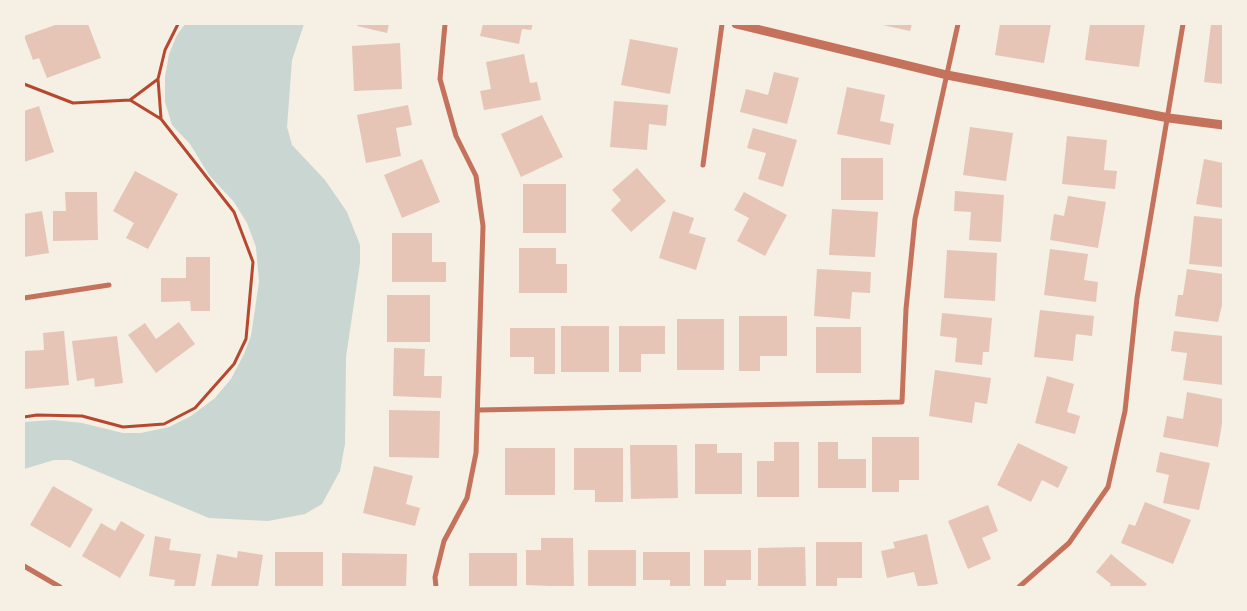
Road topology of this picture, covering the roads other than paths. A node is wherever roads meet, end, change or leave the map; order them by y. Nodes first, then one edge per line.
1 (445, 24) edge
2 (722, 24) edge
3 (736, 24) edge
4 (958, 24) edge
5 (1183, 24) edge
6 (947, 75) junction
7 (1169, 118) junction
8 (1223, 125) edge
9 (702, 165) dead end
10 (109, 285) dead end
11 (24, 298) edge
12 (478, 410) junction
13 (24, 566) edge
14 (60, 587) edge
15 (436, 587) edge
16 (1019, 587) edge

1 - 12 street
2 - 9 street
3 - 6 street
4 - 6 street
5 - 7 street
6 - 7 street
6 - 12 street
7 - 8 street
7 - 16 street
10 - 11 street
12 - 15 street
13 - 14 street

